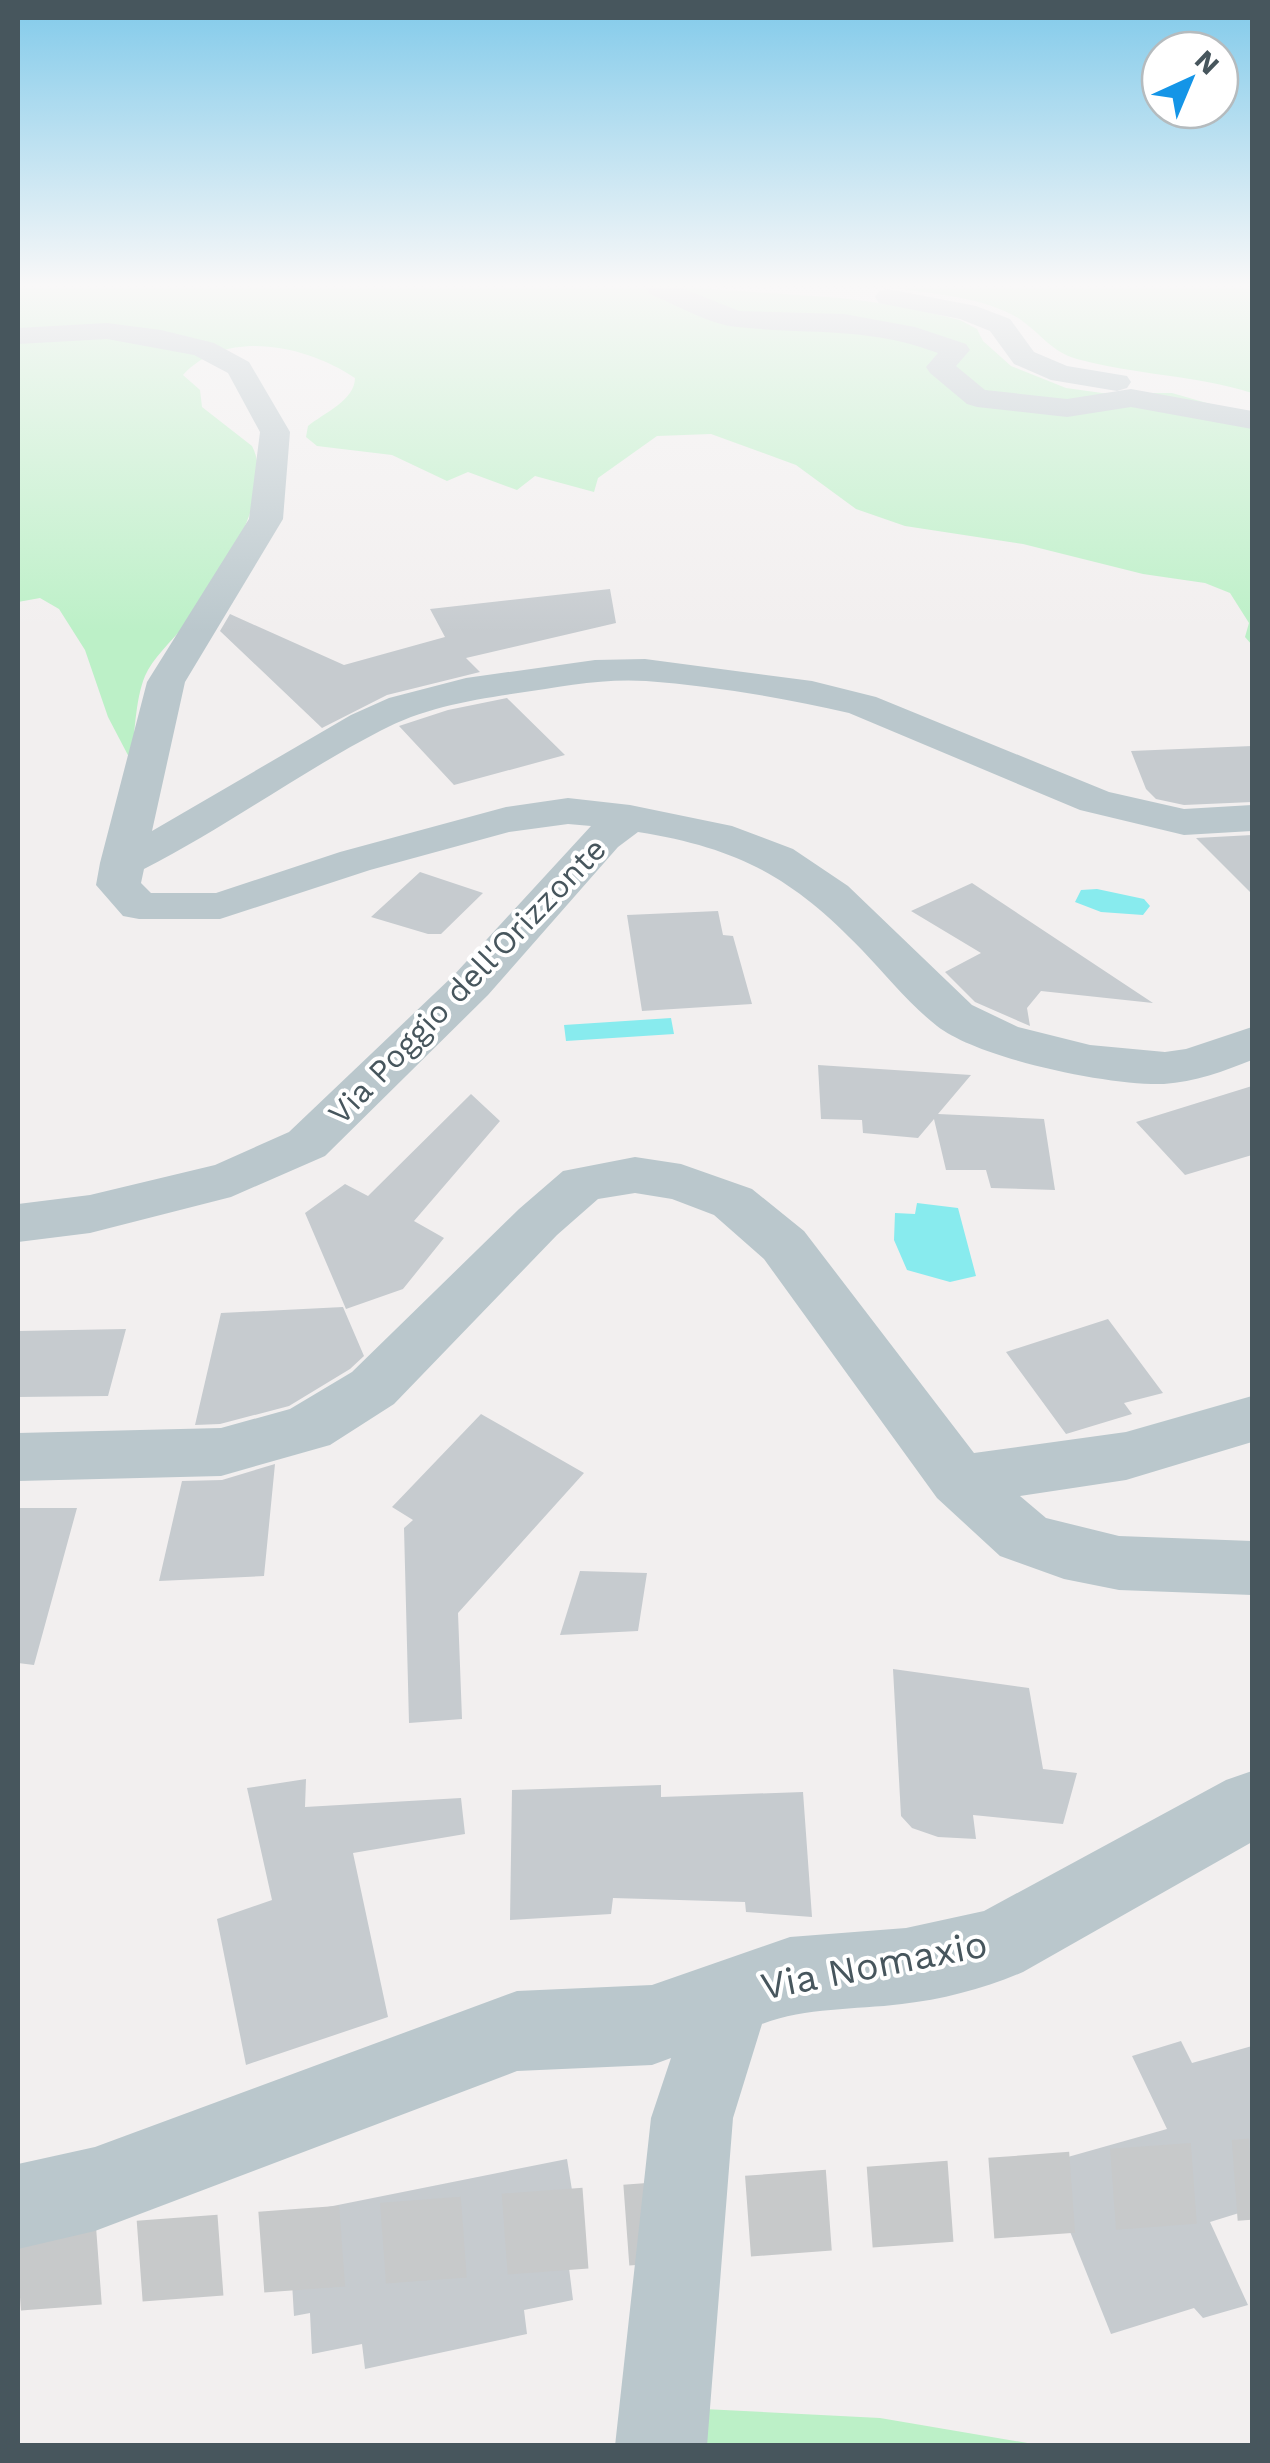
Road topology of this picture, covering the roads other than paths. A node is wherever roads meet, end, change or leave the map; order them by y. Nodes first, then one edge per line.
1 (259, 403) edge
2 (1021, 403) edge
3 (1099, 403) edge
4 (1158, 403) edge
5 (1252, 420) edge
6 (630, 818) junction
7 (1252, 818) edge
8 (122, 863) junction
9 (1252, 1042) edge
10 (18, 1224) edge
11 (1252, 1419) edge
12 (18, 1458) edge
13 (959, 1480) junction
14 (1252, 1568) edge
15 (1252, 1804) edge
16 (732, 1993) junction
17 (18, 2206) edge
18 (661, 2446) edge

1 - 8 street
2 - 3 street
4 - 5 street
6 - 8 street, Via Poggio dell'Orizzonte
6 - 9 street, Via Poggio dell'Orizzonte
6 - 10 street, Via Poggio dell'Orizzonte
7 - 8 street
11 - 13 street
12 - 13 street
13 - 14 street
15 - 16 street, Via Nomaxio
16 - 17 street, Via Nomaxio
16 - 18 street

